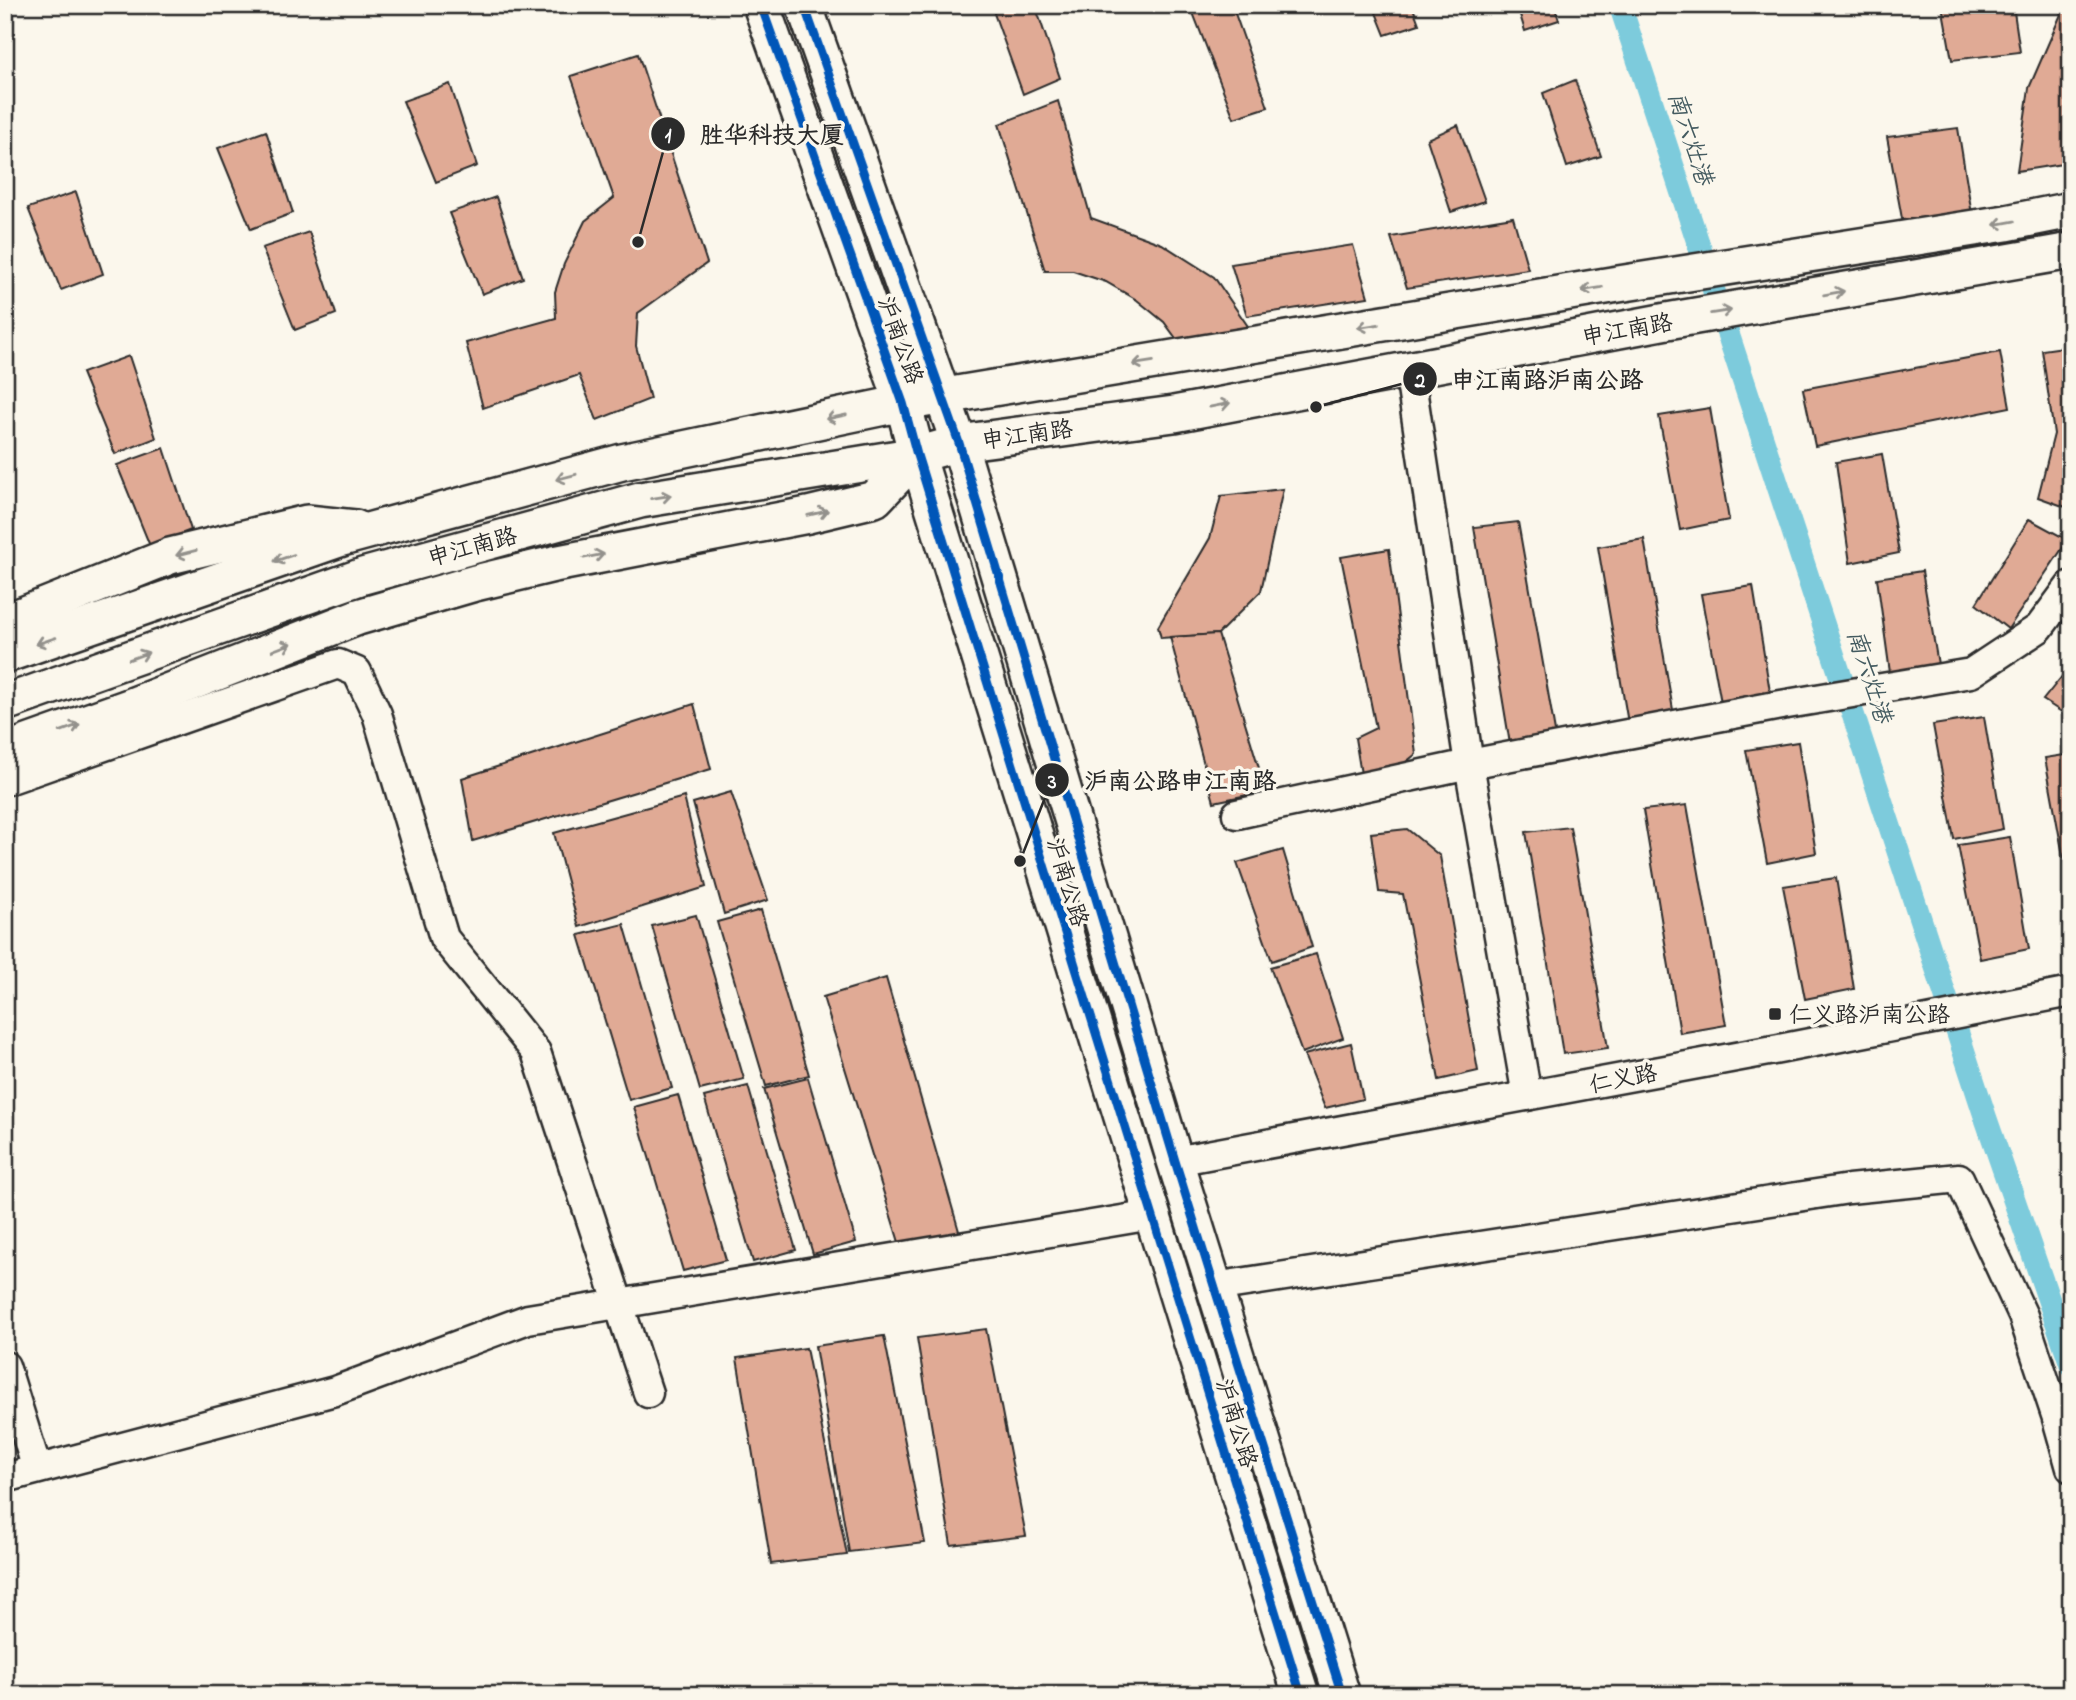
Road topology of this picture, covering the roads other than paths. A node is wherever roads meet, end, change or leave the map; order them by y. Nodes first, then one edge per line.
1 (761, 5) edge
2 (804, 5) edge
3 (2071, 210) edge
4 (2071, 251) edge
5 (1409, 369) junction
6 (942, 397) junction
7 (903, 403) junction
8 (959, 443) junction
9 (917, 454) junction
10 (373, 530) junction
11 (554, 564) junction
12 (363, 576) junction
13 (2071, 585) edge
14 (5, 622) edge
15 (5, 655) edge
16 (5, 703) edge
17 (5, 751) edge
18 (1469, 764) junction
19 (5, 781) edge
20 (1237, 814) dead end
21 (2071, 992) edge
22 (1527, 1096) junction
23 (1175, 1161) junction
24 (1152, 1215) junction
25 (1214, 1287) junction
26 (618, 1304) junction
27 (5, 1366) edge
28 (648, 1394) dead end
29 (2071, 1468) edge
30 (37, 1469) junction
31 (5, 1478) edge
32 (1301, 1695) edge
33 (1342, 1695) edge

1 - 7 main road, 沪南公路
2 - 6 main road, 沪南公路
3 -> 6 main road, 申江南路
5 -> 4 main road, 申江南路
8 -> 5 main road, 申江南路
5 - 18 street
6 - 7 main road, 申江南路
6 - 8 main road, 沪南公路
7 - 9 main road, 沪南公路
7 -> 10 main road, 申江南路
8 - 9 main road, 申江南路
8 - 23 main road, 沪南公路
11 -> 9 main road
12 -> 9 main road, 申江南路
9 - 24 main road, 沪南公路
10 -> 14 main road
10 -> 15 main road, 申江南路
11 - 12 main road
17 -> 11 main road
16 -> 12 main road, 申江南路
13 - 18 street
18 - 20 street
18 - 22 street
19 - 26 street
21 - 22 street, 仁义路
22 - 23 street, 仁义路
23 - 25 main road, 沪南公路
24 - 26 street
24 - 32 main road, 沪南公路
25 - 29 street
25 - 33 main road, 沪南公路
26 - 28 street
26 - 30 street
27 - 30 street
30 - 31 street

